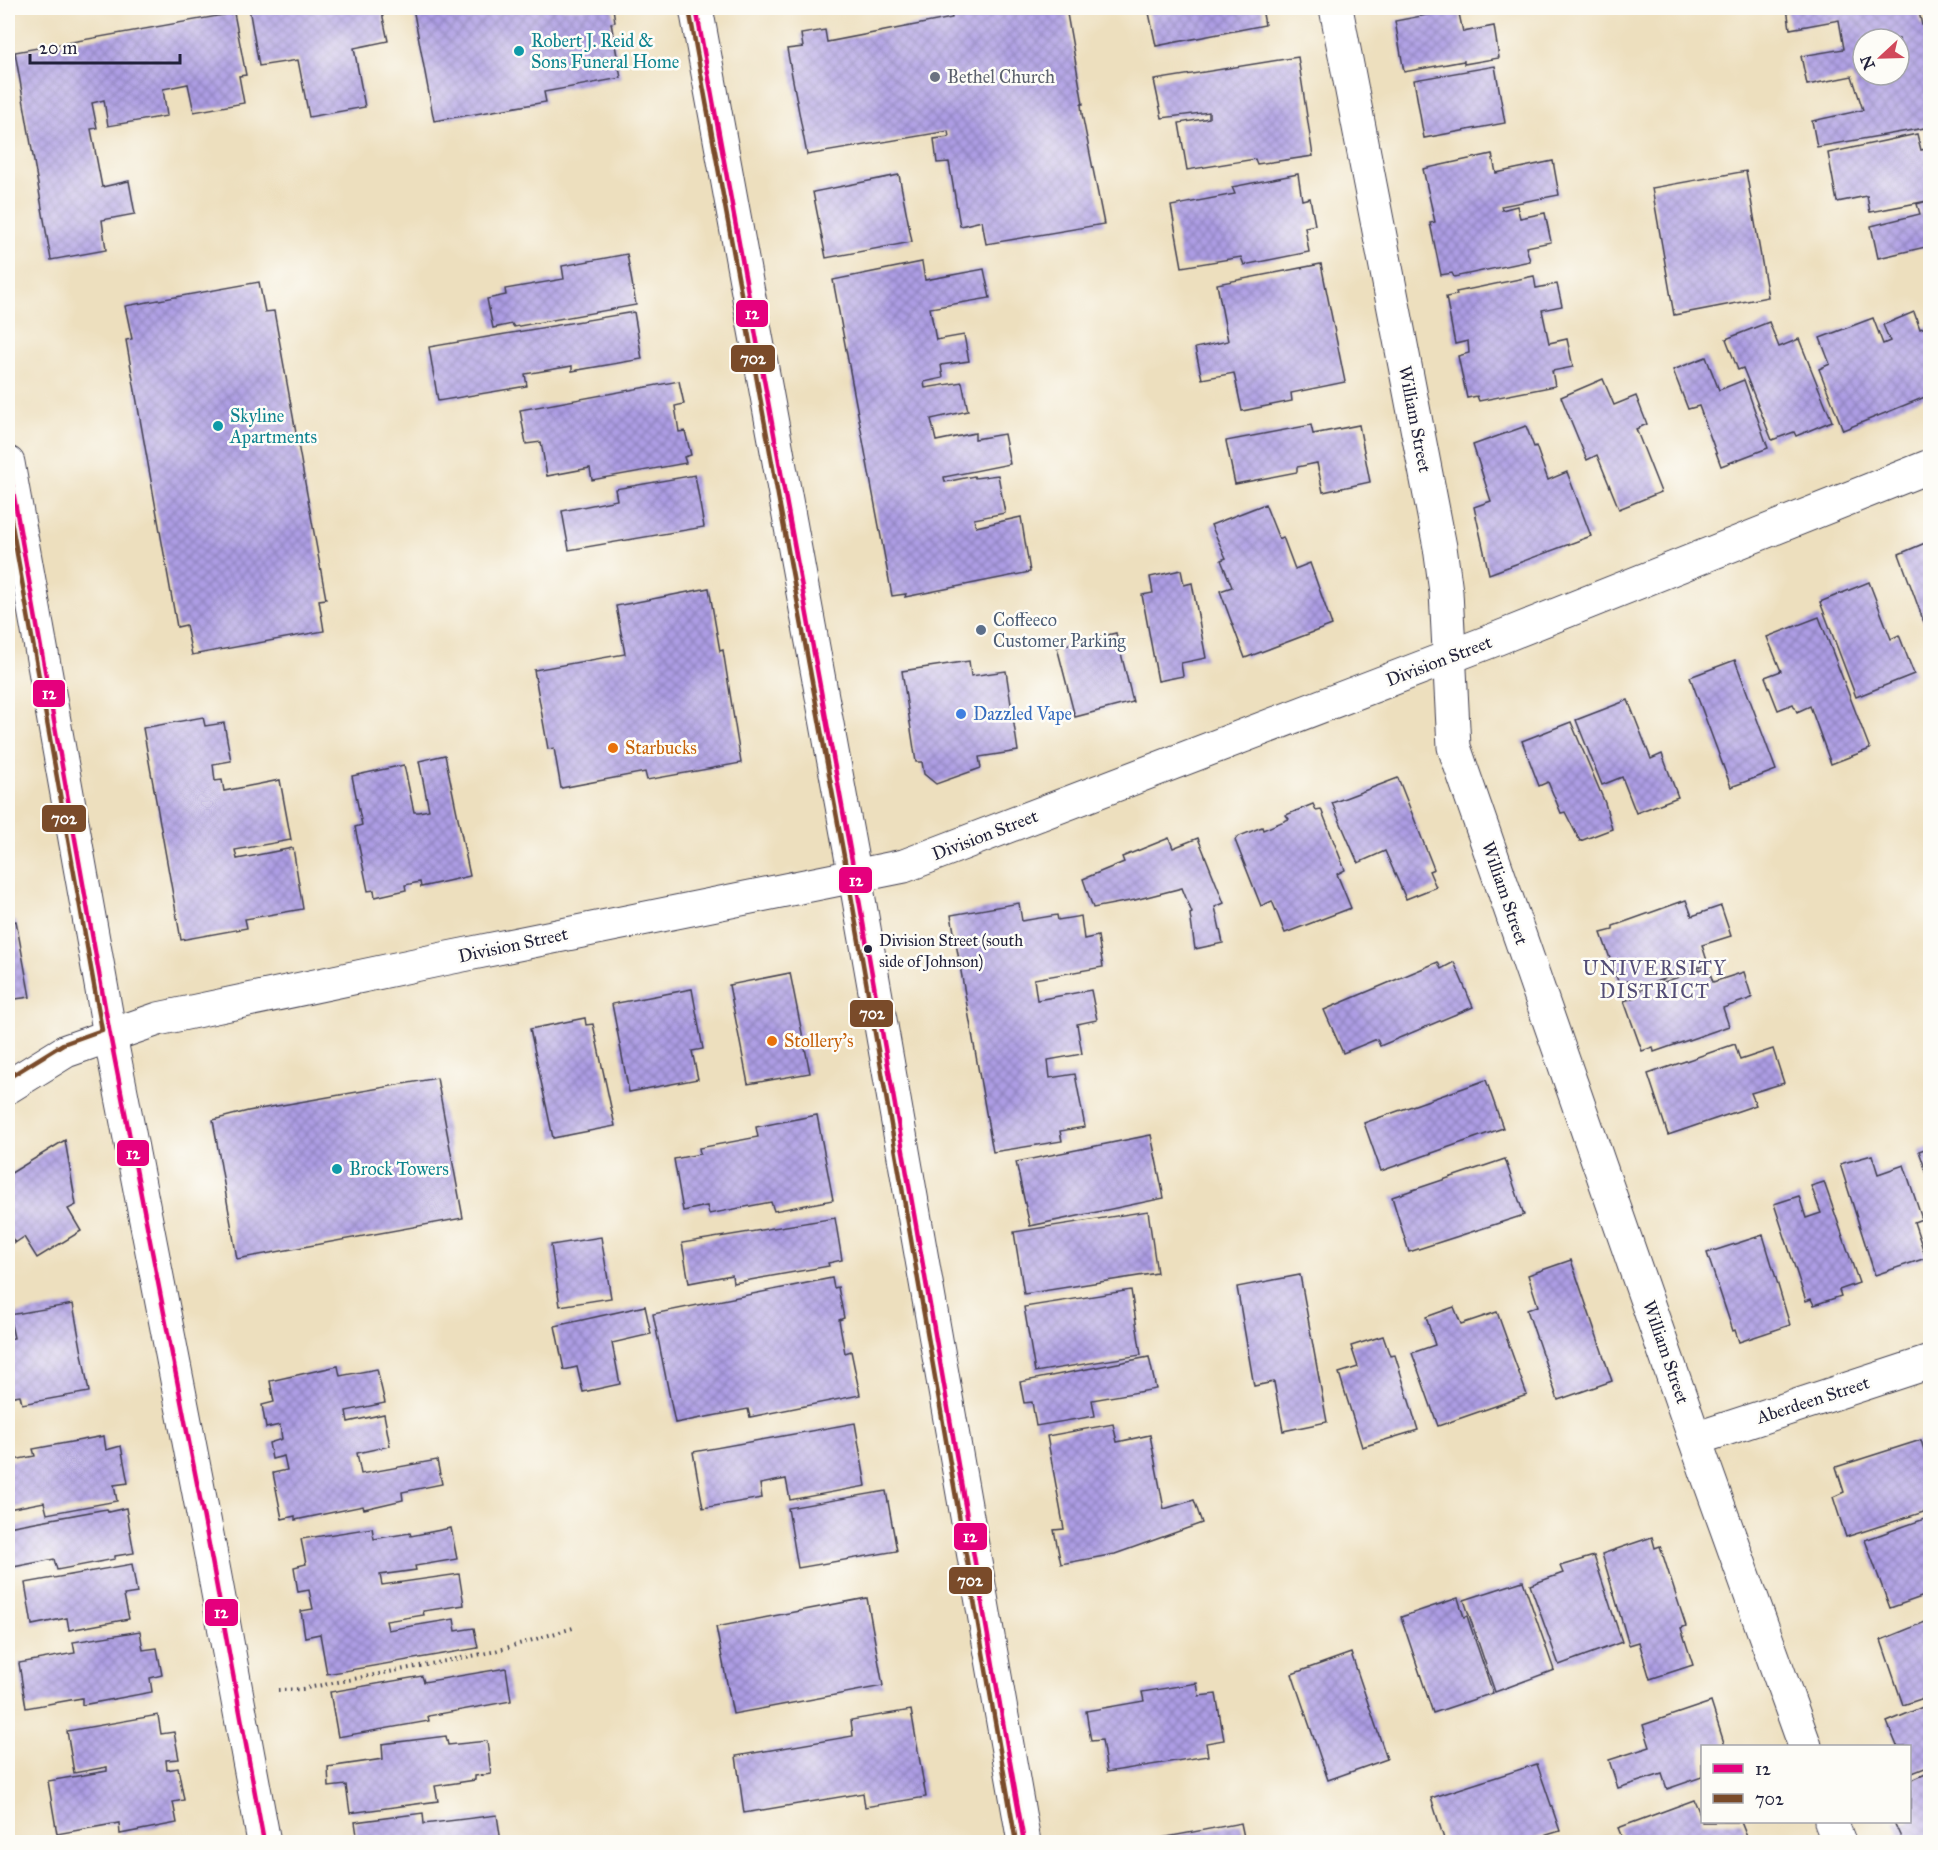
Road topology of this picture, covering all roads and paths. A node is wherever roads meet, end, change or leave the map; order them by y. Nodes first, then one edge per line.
1 (696, 8) edge
2 (1336, 8) edge
3 (8, 463) edge
4 (1930, 466) edge
5 (1449, 658) junction
6 (855, 876) junction
7 (110, 1035) junction
8 (8, 1087) edge
9 (1930, 1362) edge
10 (1695, 1438) junction
11 (573, 1628) dead end
12 (272, 1690) dead end
13 (1805, 1745) edge
14 (1833, 1823) edge
15 (264, 1842) edge
16 (1024, 1842) edge
17 (1839, 1842) edge

1 - 6 street
2 - 5 street, William Street
3 - 7 street
4 - 5 street, Division Street
5 - 6 street, Division Street
5 - 10 street, William Street
6 - 7 street, Division Street
6 - 16 street
7 - 8 street, Division Street
7 - 15 street
9 - 10 street, Aberdeen Street
10 - 13 street, William Street
11 - 12 path
14 - 17 street

